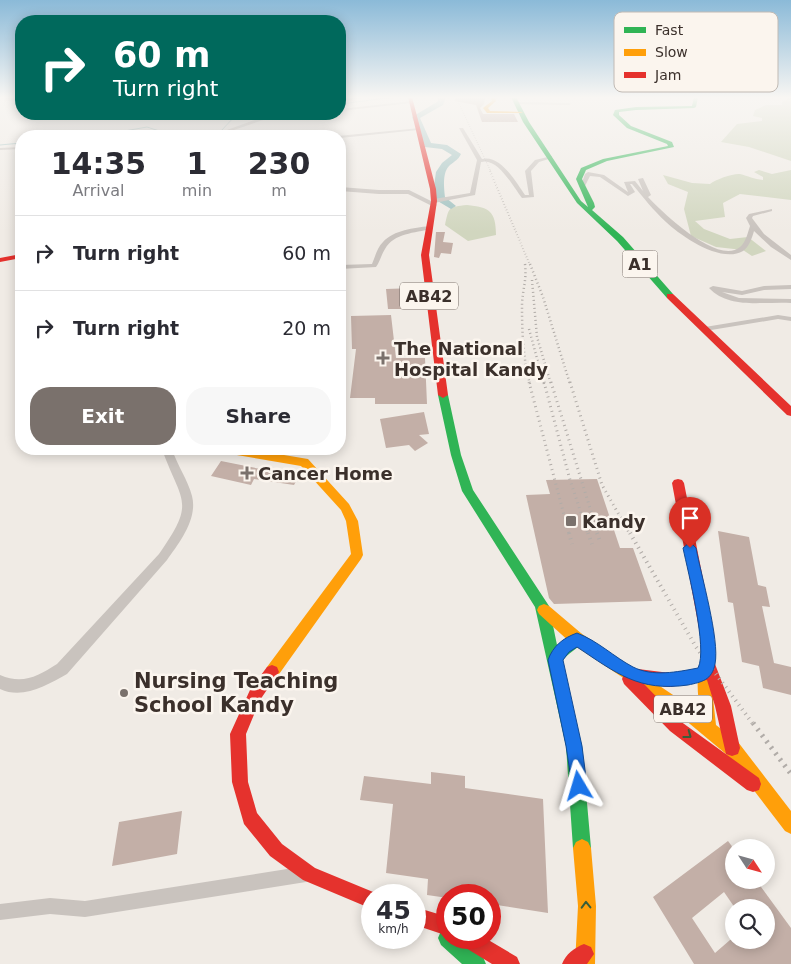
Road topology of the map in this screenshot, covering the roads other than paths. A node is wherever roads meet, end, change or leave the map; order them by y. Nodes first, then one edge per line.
1 (422, 142) edge
2 (469, 142) edge
3 (541, 142) edge
4 (667, 142) edge
5 (15, 148) edge
6 (0, 149) edge
7 (550, 157) junction
8 (480, 160) junction
9 (641, 179) dead end
10 (582, 187) junction
11 (346, 189) edge
12 (438, 202) junction
13 (651, 203) junction
14 (770, 210) dead end
15 (588, 211) junction
16 (753, 226) junction
17 (429, 228) junction
18 (15, 257) edge
19 (791, 258) edge
20 (0, 260) edge
21 (346, 267) edge
22 (791, 287) edge
23 (791, 301) edge
24 (791, 319) edge
25 (705, 329) junction
26 (789, 407) edge
27 (170, 455) edge
28 (261, 455) edge
29 (678, 482) dead end
30 (541, 608) junction
31 (577, 639) junction
32 (555, 660) junction
33 (616, 664) junction
34 (708, 664) junction
35 (631, 674) junction
36 (702, 675) junction
37 (0, 682) edge
38 (708, 728) junction
39 (732, 748) junction
40 (772, 800) junction
41 (791, 825) edge
42 (309, 874) junction
43 (361, 896) edge
44 (0, 912) edge
45 (426, 920) edge
46 (429, 921) junction
47 (436, 923) edge
48 (436, 927) edge
49 (460, 949) edge
50 (486, 949) edge
51 (584, 959) edge
52 (476, 964) edge
53 (510, 964) edge
54 (572, 964) edge

1 - 12 main road, AB42
2 - 8 street
3 - 7 main road, A1
4 - 10 main road
5 - 6 street
7 - 8 street
7 - 15 main road, A1
8 - 12 street
9 - 13 street
10 - 13 street
10 - 15 main road
11 - 12 street
12 - 17 main road, AB42
13 - 16 street
14 - 16 street
15 - 25 main road, A1
16 - 19 street
17 - 21 street
17 - 30 main road, AB42
18 - 20 main road
22 - 23 street
24 - 25 street
25 - 26 main road, A1
27 - 37 street
28 - 42 main road
29 - 34 main road
30 - 31 main road, AB42
30 - 32 main road
31 - 32 main road
31 - 33 main road, AB42
51 -> 32 main road
33 - 35 main road, AB42
33 -> 40 main road
34 - 36 main road
34 - 39 main road
35 - 36 main road, AB42
35 - 38 main road, AB42
36 - 38 main road
38 - 39 main road, AB42
39 - 40 main road
40 - 41 main road
42 - 43 main road
42 - 44 street
45 - 46 main road
46 - 47 main road
46 - 48 main road
49 - 52 main road
50 - 53 main road
51 - 54 main road

